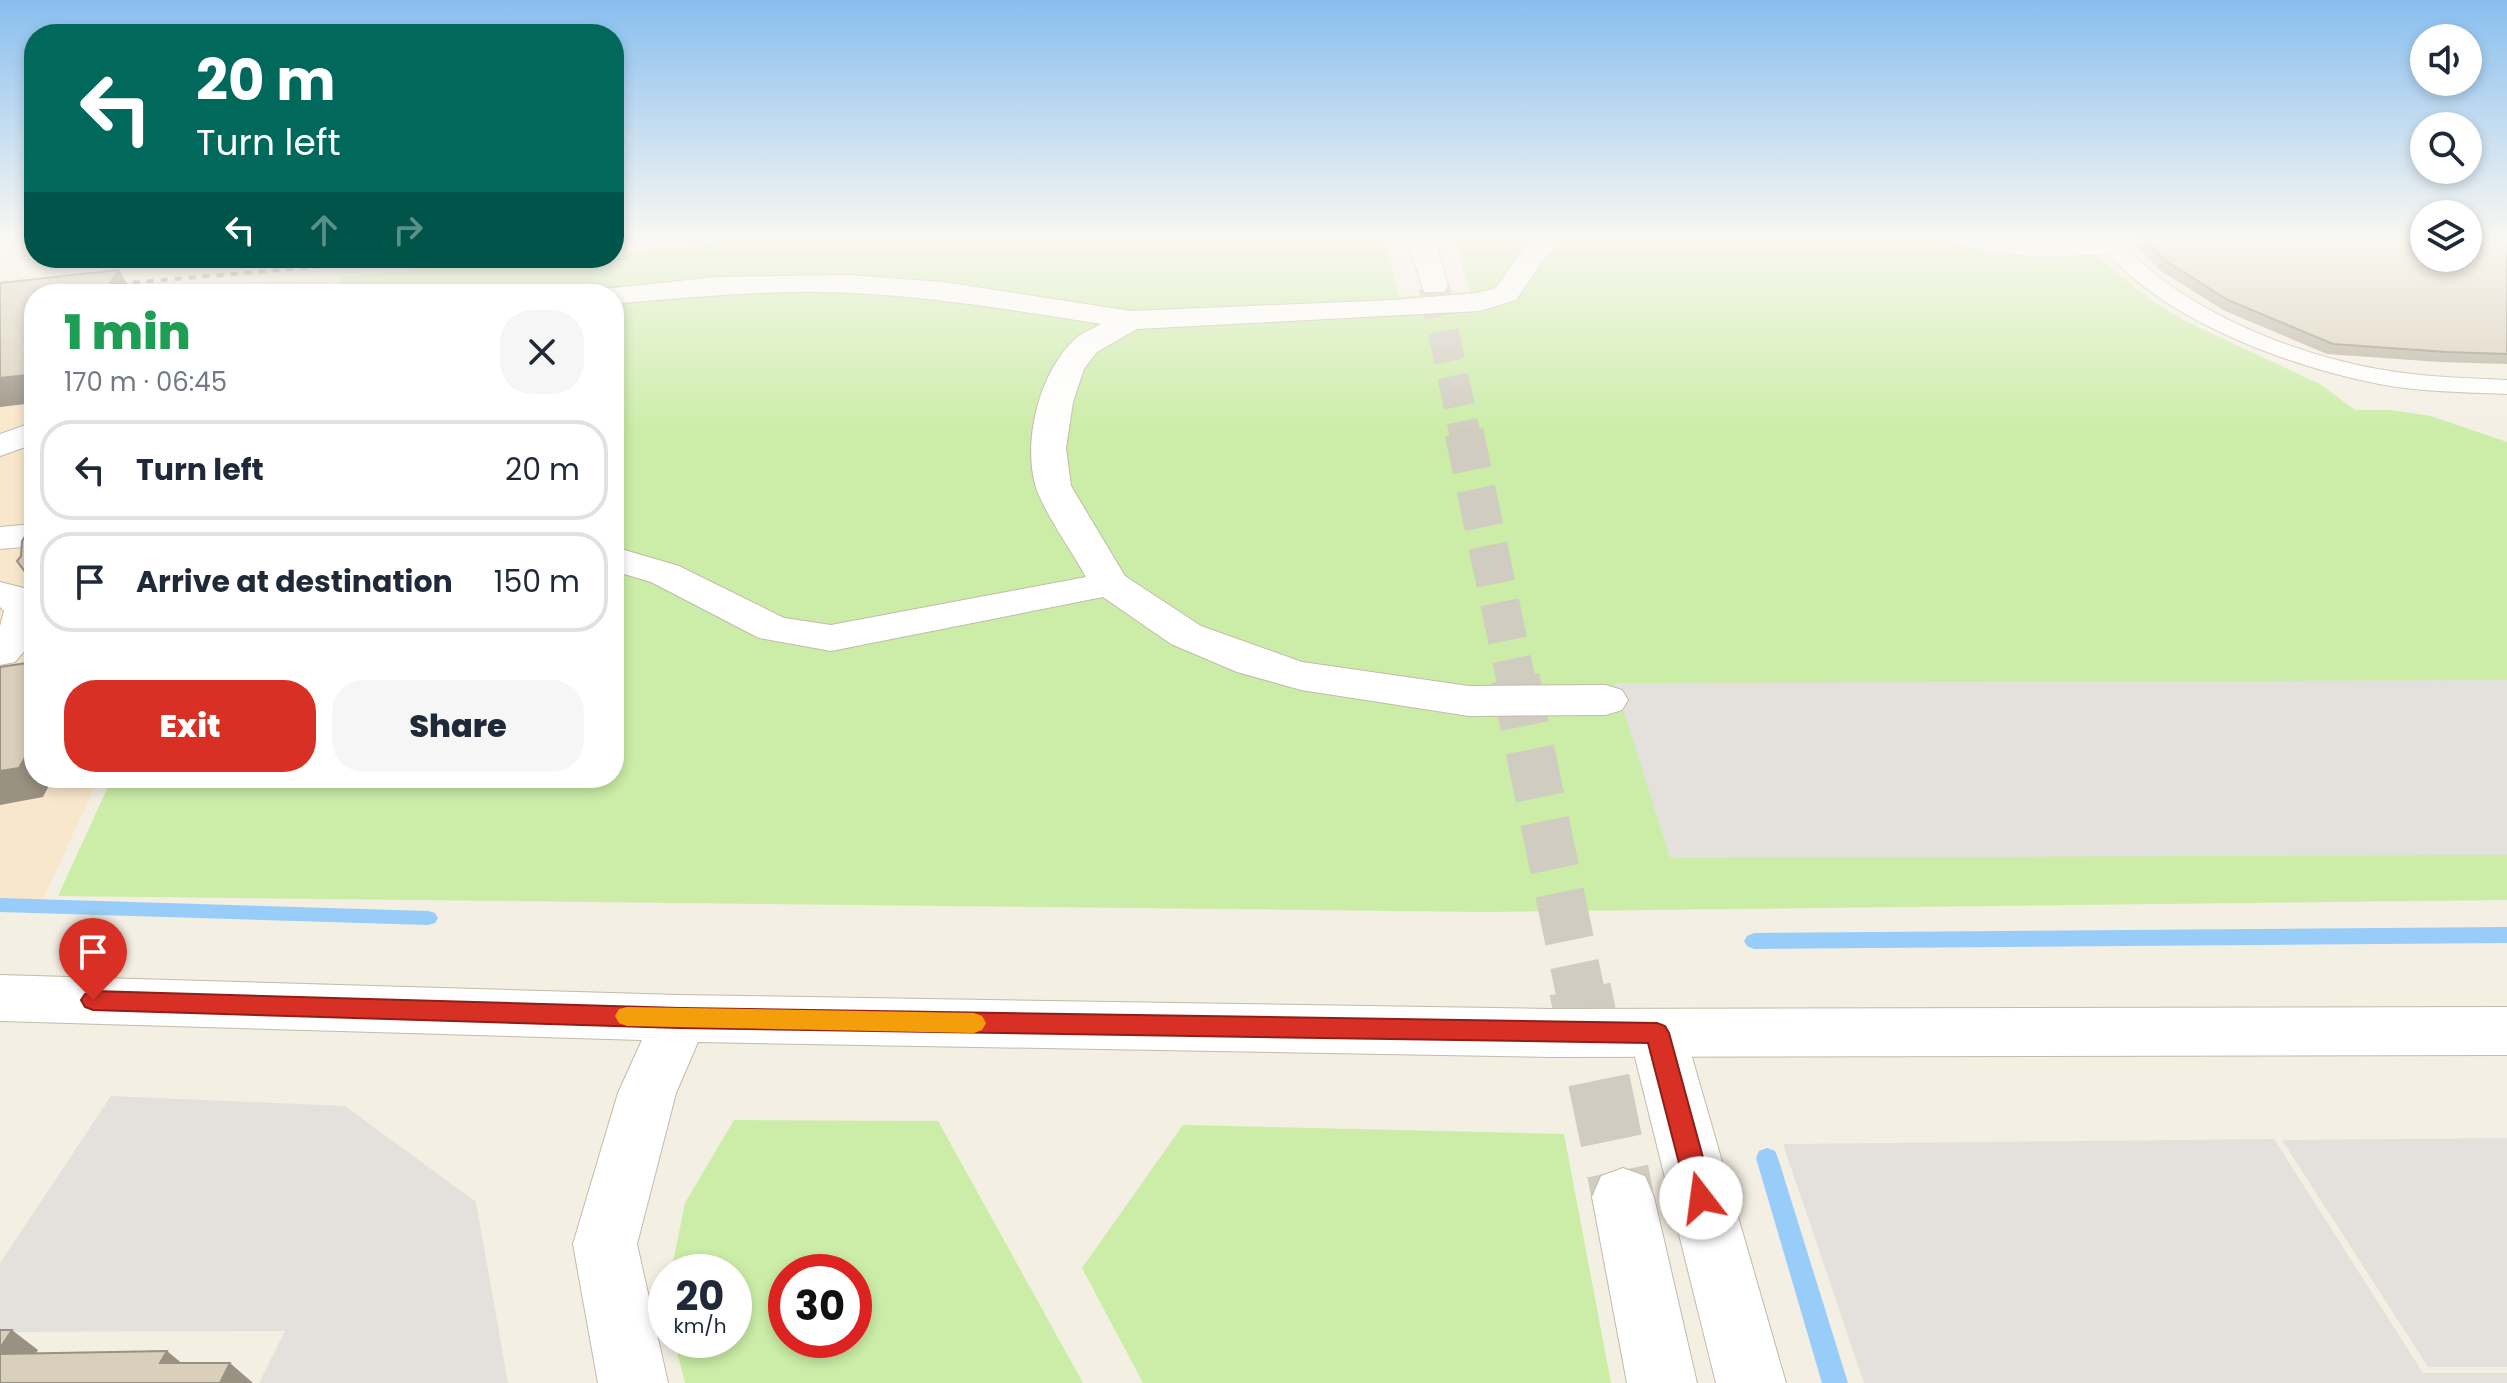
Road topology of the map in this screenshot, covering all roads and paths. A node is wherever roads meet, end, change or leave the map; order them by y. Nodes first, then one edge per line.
1 (1028, 304) edge
2 (1450, 304) edge
3 (2190, 304) edge
4 (1131, 320) junction
5 (2507, 387) edge
6 (24, 436) edge
7 (0, 446) edge
8 (24, 536) edge
9 (0, 538) edge
10 (624, 562) edge
11 (24, 565) edge
12 (1110, 584) junction
13 (0, 586) edge
14 (0, 594) edge
15 (24, 608) edge
16 (24, 625) edge
17 (0, 652) edge
18 (1606, 700) dead end
19 (0, 998) edge
20 (680, 1018) junction
21 (2507, 1031) edge
22 (1657, 1033) junction
23 (1623, 1197) tunnel mouth
24 (633, 1383) edge
25 (1662, 1383) edge
26 (1751, 1383) edge

1 - 4 street
2 - 4 street
3 - 5 lane
4 - 12 street
6 - 7 street
8 - 9 street
10 - 12 street
11 - 13 street
12 - 18 street
14 - 15 street
16 - 17 street
19 - 20 street
20 - 22 street
20 - 24 street
21 - 22 street
22 - 26 street
23 - 25 street

